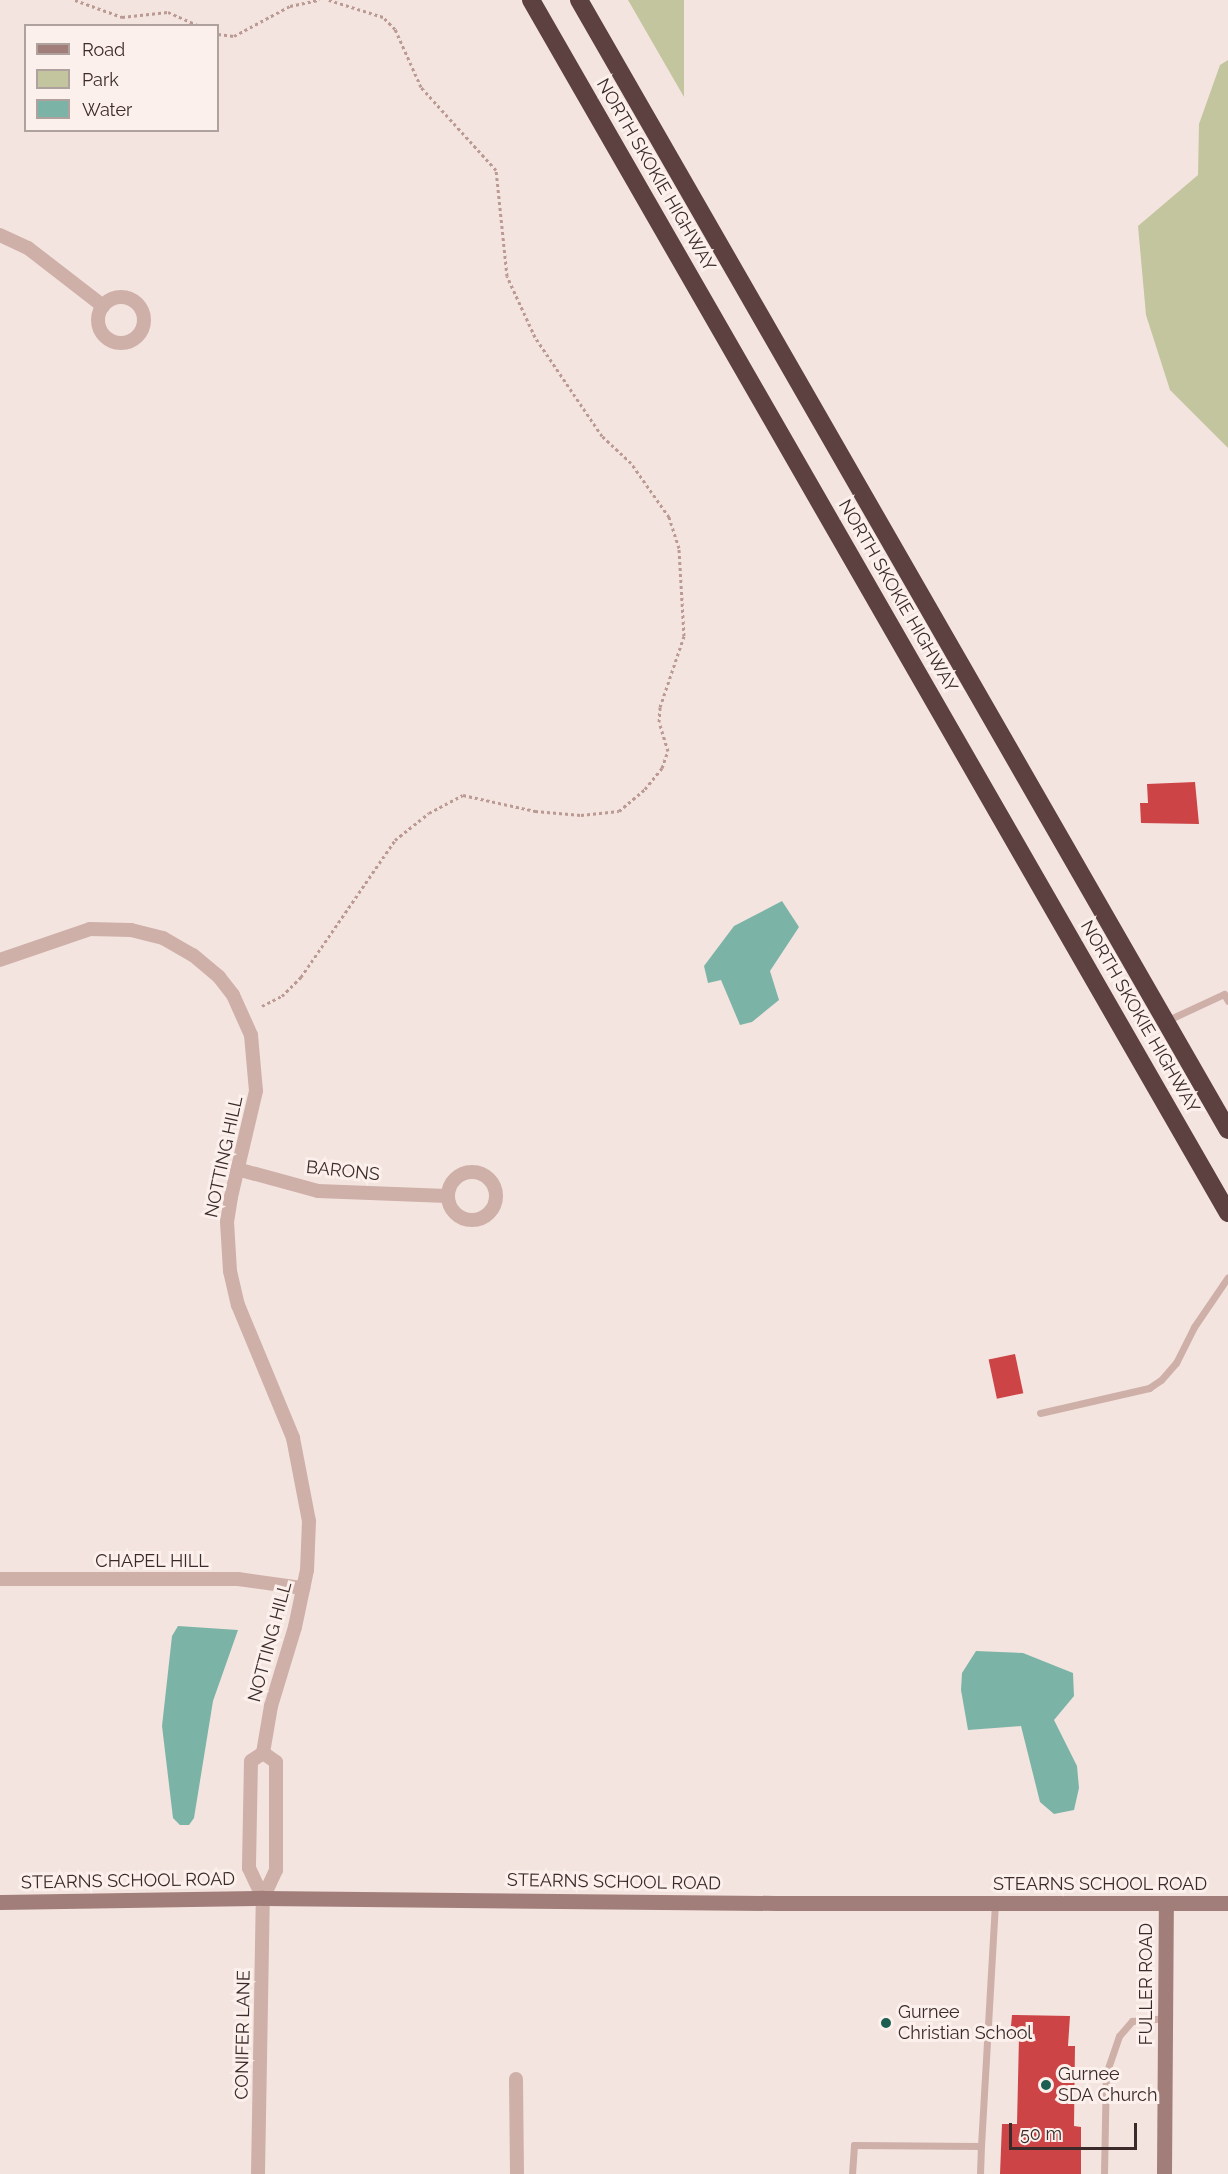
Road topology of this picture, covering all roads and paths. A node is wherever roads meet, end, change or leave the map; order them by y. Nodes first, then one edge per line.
1 (75, 0) edge
2 (319, 0) edge
3 (329, 0) edge
4 (531, 0) edge
5 (579, 0) edge
6 (195, 24) edge
7 (219, 34) edge
8 (0, 235) edge
9 (103, 306) dead end
10 (0, 960) edge
11 (1228, 986) edge
12 (1226, 997) edge
13 (262, 1006) dead end
14 (1165, 1021) junction
15 (1228, 1130) edge
16 (237, 1169) junction
17 (447, 1196) dead end
18 (1228, 1213) edge
19 (1228, 1278) edge
20 (1040, 1413) dead end
21 (0, 1579) edge
22 (303, 1588) junction
23 (262, 1753) junction
24 (263, 1898) junction
25 (0, 1902) edge
26 (1166, 1903) junction
27 (1228, 1903) edge
28 (995, 1904) junction
29 (1166, 2018) junction
30 (516, 2079) dead end
31 (981, 2146) junction
32 (258, 2174) edge
33 (517, 2174) edge
34 (852, 2174) edge
35 (980, 2174) edge
36 (1104, 2174) edge
37 (1164, 2174) edge

1 - 6 path
2 - 7 path
3 - 13 path
4 - 18 highway, NORTH SKOKIE HIGHWAY
5 - 14 highway, NORTH SKOKIE HIGHWAY
8 - 9 street
10 - 16 street, NOTTING HILL
11 - 12 lane
12 - 14 lane
14 - 15 highway, NORTH SKOKIE HIGHWAY
16 - 17 street, BARONS
16 - 22 street, NOTTING HILL
19 - 20 lane
21 - 22 street, CHAPEL HILL
22 - 23 street, NOTTING HILL
23 - 24 street, NOTTING HILL
23 - 24 street
24 - 25 main road, STEARNS SCHOOL ROAD
24 - 28 main road, STEARNS SCHOOL ROAD
24 - 32 street, CONIFER LANE
26 - 27 main road, STEARNS SCHOOL ROAD
26 - 28 main road, STEARNS SCHOOL ROAD
26 - 29 main road, FULLER ROAD
28 - 31 lane
29 - 36 lane
29 - 37 main road, FULLER ROAD
30 - 33 street
31 - 34 lane
31 - 35 lane

